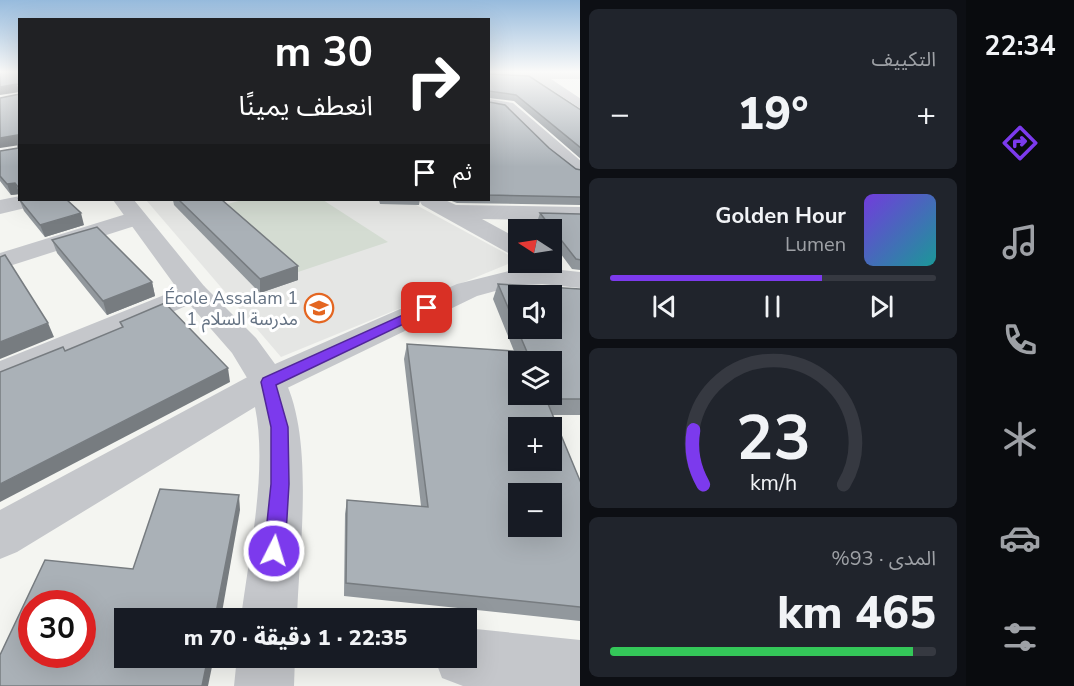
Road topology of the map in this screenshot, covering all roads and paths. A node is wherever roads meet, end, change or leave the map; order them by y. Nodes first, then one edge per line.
1 (490, 103) edge
2 (554, 150) junction
3 (580, 150) edge
4 (580, 171) edge
5 (26, 201) edge
6 (432, 201) edge
7 (0, 207) edge
8 (130, 209) edge
9 (455, 212) junction
10 (580, 214) edge
11 (508, 243) edge
12 (0, 261) edge
13 (526, 273) edge
14 (553, 273) edge
15 (580, 280) edge
16 (194, 292) junction
17 (0, 375) edge
18 (268, 382) junction
19 (0, 536) edge
20 (270, 608) edge
21 (477, 659) edge
22 (265, 668) edge
23 (580, 670) edge
24 (264, 686) edge

1 - 2 street
2 - 3 street
2 - 4 street
5 - 7 street
6 - 9 street
8 - 12 street
8 - 16 street
9 - 10 street
9 - 11 street
13 - 18 street
14 - 15 street
16 - 17 street
16 - 18 street
18 - 19 street
18 - 20 street
21 - 23 street
22 - 24 street

